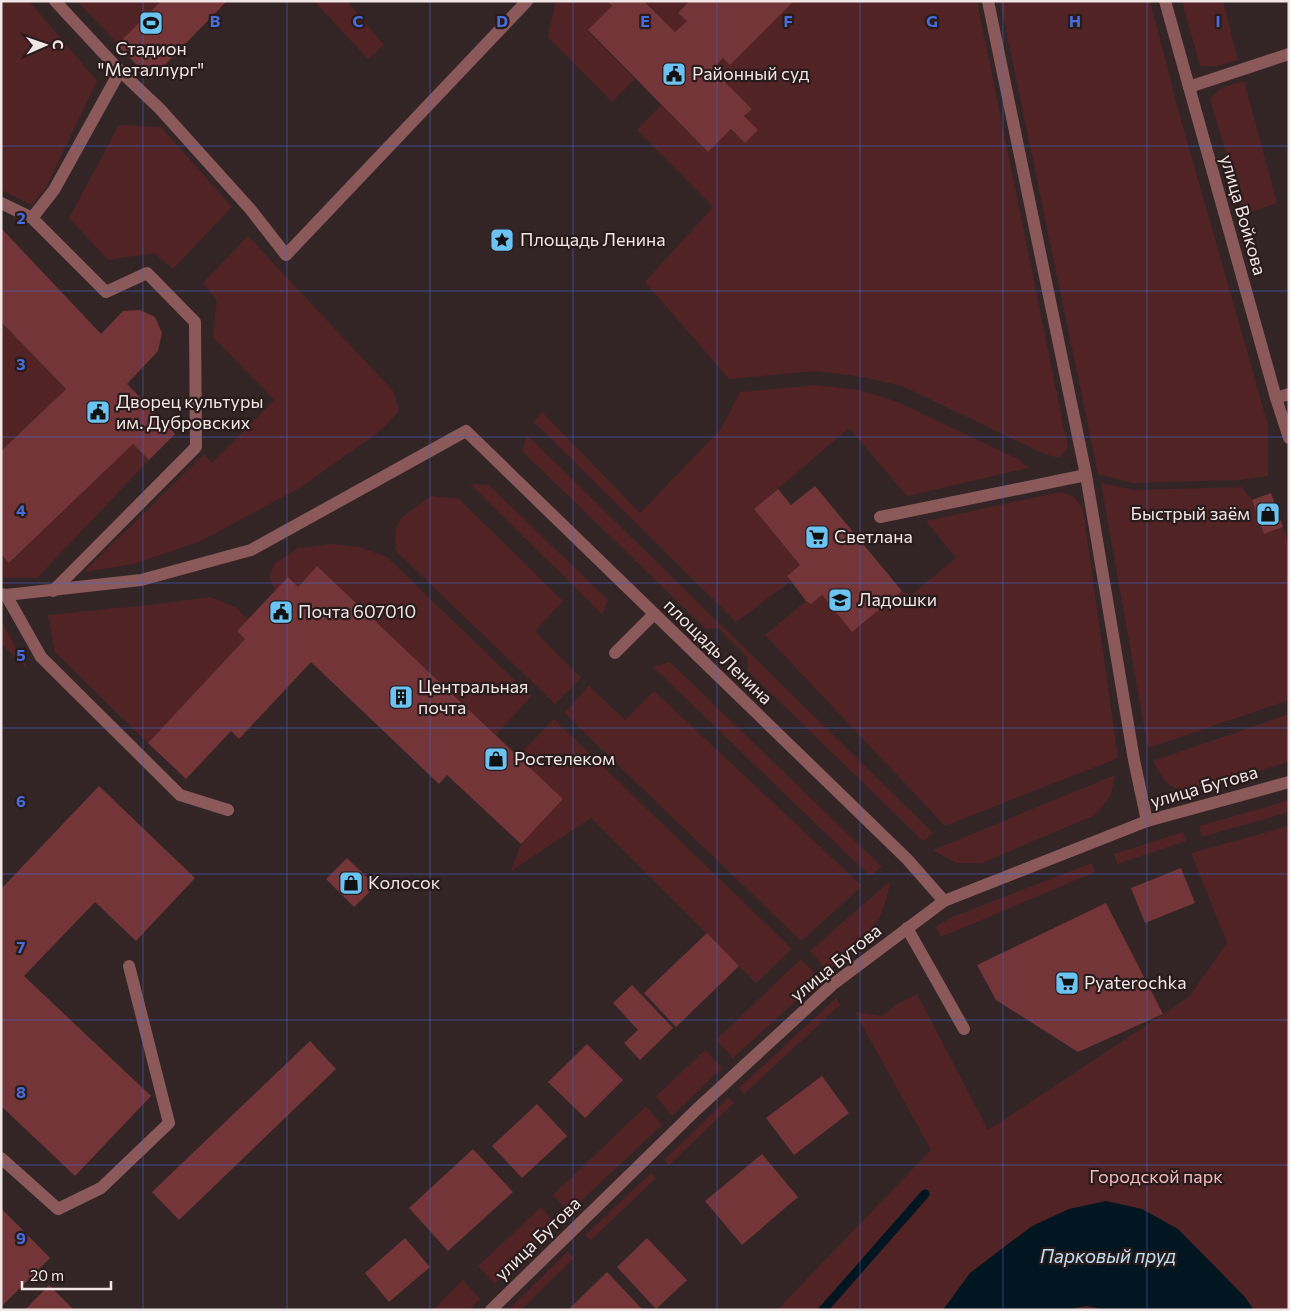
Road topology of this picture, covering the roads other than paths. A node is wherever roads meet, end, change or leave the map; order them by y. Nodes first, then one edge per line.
1 (55, 1) edge
2 (527, 1) edge
3 (988, 1) edge
4 (1165, 1) edge
5 (1289, 54) edge
6 (120, 71) junction
7 (1189, 87) junction
8 (1, 203) edge
9 (32, 218) junction
10 (1289, 394) edge
11 (1276, 398) junction
12 (1289, 438) edge
13 (1086, 475) junction
14 (880, 517) dead end
15 (52, 591) junction
16 (4, 594) edge
17 (654, 614) junction
18 (615, 653) dead end
19 (1289, 782) edge
20 (228, 810) dead end
21 (1147, 821) junction
22 (944, 901) junction
23 (907, 928) junction
24 (129, 966) dead end
25 (964, 1030) dead end
26 (1, 1158) edge
27 (491, 1310) edge

1 - 6 street
2 - 6 street
3 - 13 street
4 - 7 street, улица Войкова
5 - 7 street
6 - 9 street
7 - 11 street, улица Войкова
8 - 9 street
9 - 15 street
10 - 11 street
11 - 12 street, улица Войкова
13 - 14 street
13 - 21 street
15 - 16 street
15 - 17 street, площадь Ленина
16 - 20 street
17 - 18 street
17 - 22 street, площадь Ленина
19 - 21 street, улица Бутова
21 - 22 street, улица Бутова
22 - 23 street, улица Бутова
23 - 25 street
23 - 27 street, улица Бутова
24 - 26 street

